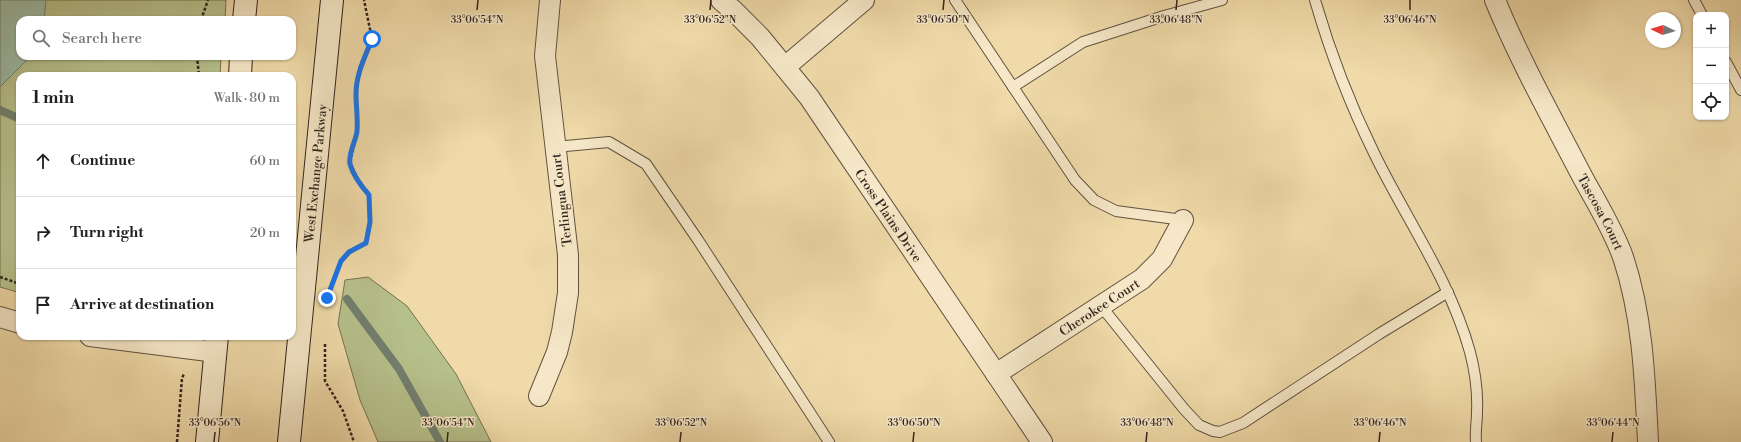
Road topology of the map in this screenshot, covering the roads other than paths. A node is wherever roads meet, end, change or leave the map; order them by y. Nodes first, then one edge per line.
1 (246, 0) edge
2 (332, 0) edge
3 (550, 0) edge
4 (721, 0) edge
5 (864, 0) edge
6 (955, 0) edge
7 (1222, 0) edge
8 (1315, 0) edge
9 (1495, 0) edge
10 (1694, 0) edge
11 (1700, 12) edge
12 (244, 16) edge
13 (241, 60) edge
14 (785, 67) junction
15 (1729, 68) edge
16 (240, 72) edge
17 (1013, 87) junction
18 (1741, 90) edge
19 (555, 147) junction
20 (1183, 220) joint
21 (1448, 292) junction
22 (1101, 306) junction
23 (0, 317) edge
24 (16, 322) edge
25 (153, 340) edge
26 (216, 344) edge
27 (996, 374) junction
28 (539, 396) dead end
29 (207, 442) edge
30 (289, 442) edge
31 (829, 442) edge
32 (1042, 442) edge
33 (1476, 442) edge
34 (1648, 442) edge

1 - 12 main road
2 - 30 main road, West Exchange Parkway
3 - 19 street, Terlingua Court
4 - 14 street, Cross Plains Drive
5 - 14 street
6 - 17 lane
7 - 17 lane
8 - 21 lane
9 - 34 street, Tascosa Court
10 - 11 lane
13 - 16 main road
14 - 27 street, Cross Plains Drive
15 - 18 lane
17 - 20 lane
19 - 28 street, Terlingua Court
19 - 31 lane
20 - 22 street, Cherokee Court
21 - 22 lane
21 - 33 lane
22 - 27 street, Cherokee Court
23 - 24 street
25 - 26 street
26 - 29 main road
27 - 32 street, Cross Plains Drive

